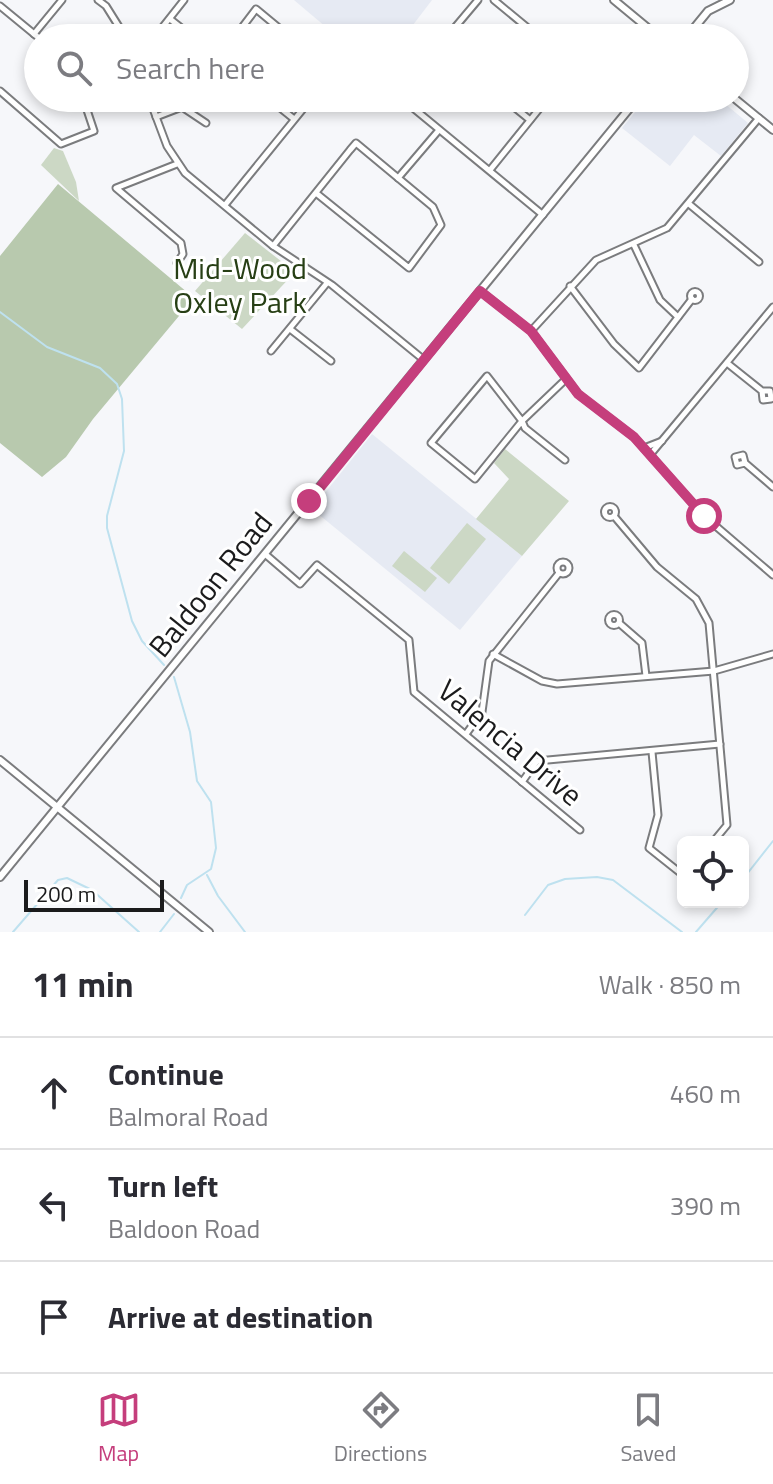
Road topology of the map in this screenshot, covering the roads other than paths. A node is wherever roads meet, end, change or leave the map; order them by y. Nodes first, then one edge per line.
1 (62, 0) edge
2 (98, 0) edge
3 (184, 0) edge
4 (478, 0) edge
5 (494, 0) edge
6 (614, 0) edge
7 (730, 0) edge
8 (0, 6) edge
9 (170, 19) junction
10 (45, 24) edge
11 (117, 24) edge
12 (166, 24) edge
13 (176, 24) edge
14 (245, 24) edge
15 (274, 24) edge
16 (458, 24) edge
17 (523, 24) edge
18 (643, 24) edge
19 (697, 24) edge
20 (24, 26) edge
21 (0, 91) edge
22 (749, 110) edge
23 (24, 112) edge
24 (24, 112) edge
25 (88, 112) edge
26 (154, 112) edge
27 (169, 112) edge
28 (190, 112) edge
29 (285, 112) edge
30 (300, 112) edge
31 (418, 112) edge
32 (520, 112) edge
33 (537, 112) edge
34 (627, 112) edge
35 (156, 117) junction
36 (759, 118) junction
37 (294, 119) junction
38 (530, 120) junction
39 (206, 123) dead end
40 (439, 130) junction
41 (773, 130) edge
42 (177, 164) junction
43 (490, 170) junction
44 (398, 178) junction
45 (316, 193) junction
46 (689, 204) junction
47 (225, 205) junction
48 (543, 215) junction
49 (634, 245) junction
50 (273, 246) junction
51 (759, 262) dead end
52 (177, 263) dead end
53 (327, 283) junction
54 (570, 286) junction
55 (480, 291) junction
56 (692, 299) dead end
57 (772, 311) edge
58 (678, 317) junction
59 (290, 329) junction
60 (531, 331) junction
61 (271, 351) dead end
62 (424, 360) junction
63 (331, 361) dead end
64 (727, 363) junction
65 (566, 379) junction
66 (762, 391) dead end
67 (522, 421) junction
68 (663, 441) junction
69 (644, 448) junction
70 (650, 455) junction
71 (565, 460) dead end
72 (745, 463) dead end
73 (773, 487) edge
74 (614, 516) dead end
75 (265, 554) junction
76 (559, 573) dead end
77 (773, 575) edge
78 (619, 623) dead end
79 (493, 654) junction
80 (773, 654) edge
81 (714, 671) junction
82 (646, 676) junction
83 (466, 734) junction
84 (720, 744) junction
85 (652, 752) junction
86 (0, 760) edge
87 (522, 782) junction
88 (57, 807) junction
89 (580, 830) dead end
90 (718, 836) edge
91 (677, 870) edge
92 (0, 877) edge
93 (209, 932) edge

1 - 10 street
2 - 11 street
3 - 9 street
4 - 16 street
5 - 17 street
6 - 18 street
7 - 19 street
8 - 20 street
9 - 12 street
9 - 13 street
14 - 15 street
21 - 23 street
22 - 36 street
24 - 25 street
26 - 35 street
27 - 35 street
28 - 39 street
29 - 37 street
30 - 37 street
31 - 40 street
32 - 38 street
33 - 38 street
34 - 48 street, Baldoon Road
35 - 42 street
36 - 41 street
36 - 46 street
37 - 47 street
38 - 43 street
40 - 43 street
40 - 44 street
42 - 47 street
42 - 52 street
43 - 48 street
44 - 45 street
44 - 45 street
45 - 50 street
46 - 49 street
46 - 51 street
47 - 50 street
48 - 55 street, Baldoon Road
49 - 54 street
49 - 58 street
50 - 53 street
53 - 59 street
53 - 62 street
54 - 58 street
54 - 60 street
55 - 60 street
55 - 62 street, Baldoon Road
56 - 58 street
57 - 64 street
59 - 61 street
59 - 63 street
60 - 65 street
62 - 75 street, Baldoon Road
64 - 66 street
64 - 68 street
65 - 67 street
65 - 69 street
67 - 67 street
67 - 71 street
68 - 69 street
68 - 70 street
69 - 70 street
70 - 77 street
72 - 73 street
74 - 81 street
75 - 83 street, Valencia Drive
75 - 88 street, Baldoon Road
76 - 79 street
78 - 82 street
79 - 82 street
79 - 83 street
80 - 81 street
81 - 82 street
81 - 84 street
83 - 87 street, Valencia Drive
84 - 85 street
84 - 90 street
85 - 87 street
85 - 91 street
86 - 88 street
87 - 89 street, Valencia Drive
88 - 92 street, Baldoon Road
88 - 93 street

